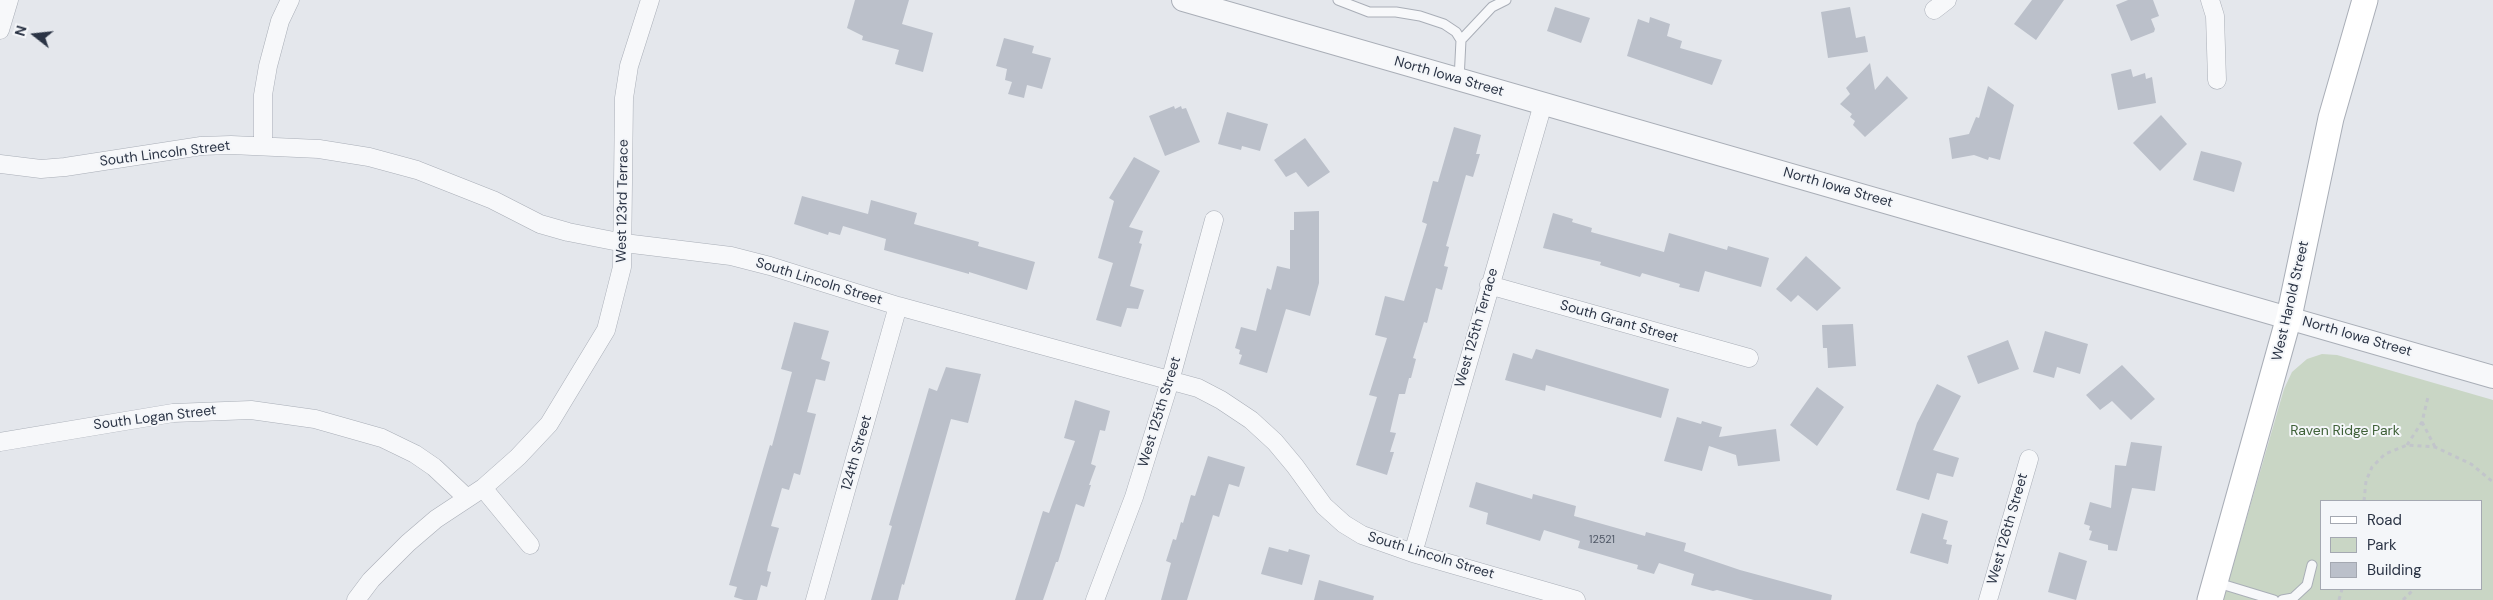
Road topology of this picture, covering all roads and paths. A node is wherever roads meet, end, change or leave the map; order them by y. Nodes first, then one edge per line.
1 (9, 0) edge
2 (290, 0) edge
3 (650, 0) edge
4 (1183, 0) edge
5 (1338, 0) edge
6 (1506, 0) edge
7 (2210, 0) edge
8 (2365, 0) edge
9 (0, 30) edge
10 (1461, 40) junction
11 (1459, 80) junction
12 (2217, 80) dead end
13 (1543, 104) junction
14 (263, 145) junction
15 (0, 164) edge
16 (1214, 220) dead end
17 (624, 243) junction
18 (1489, 285) junction
19 (898, 306) junction
20 (2289, 317) junction
21 (1748, 358) dead end
22 (2493, 377) edge
23 (1170, 380) junction
24 (2428, 397) dead end
25 (2422, 422) junction
26 (0, 442) edge
27 (2407, 445) junction
28 (2435, 447) junction
29 (2029, 459) dead end
30 (2493, 482) edge
31 (483, 488) junction
32 (467, 498) junction
33 (2364, 500) edge
34 (530, 545) dead end
35 (1413, 553) junction
36 (2312, 565) dead end
37 (2411, 590) edge
38 (2212, 591) edge
39 (356, 600) edge
40 (815, 600) edge
41 (1094, 600) edge
42 (1576, 600) edge
43 (1988, 600) edge
44 (2274, 600) edge
45 (2282, 600) edge
46 (2403, 600) edge

1 - 9 street
2 - 14 street
3 - 17 street, West 123rd Terrace
4 - 11 street, North Iowa Street
5 - 10 lane
6 - 10 lane
7 - 12 street
8 - 20 main road, West Harold Street
10 - 11 lane
11 - 13 street, North Iowa Street
13 - 18 street, West 125th Terrace
13 - 20 street, North Iowa Street
14 - 15 street, South Lincoln Street
14 - 17 street, South Lincoln Street
16 - 23 street, West 125th Street
17 - 19 street, South Lincoln Street
17 - 31 street, West 123rd Terrace
18 - 21 street, South Grant Street
18 - 35 street, West 125th Terrace
19 - 23 street, South Lincoln Street
19 - 40 street, 124th Street
20 - 22 street, North Iowa Street
20 - 38 main road, West Harold Street
23 - 35 street, South Lincoln Street
23 - 41 street, West 125th Street
24 - 25 path
25 - 27 path
25 - 28 path
26 - 32 street, South Logan Street
27 - 28 path
27 - 33 path
28 - 30 path
29 - 43 street, West 126th Street
31 - 32 street, West 123rd Terrace
31 - 34 street
32 - 39 street, West 123rd Terrace
35 - 42 street, South Lincoln Street
36 - 45 lane
37 - 46 path
38 - 44 lane

